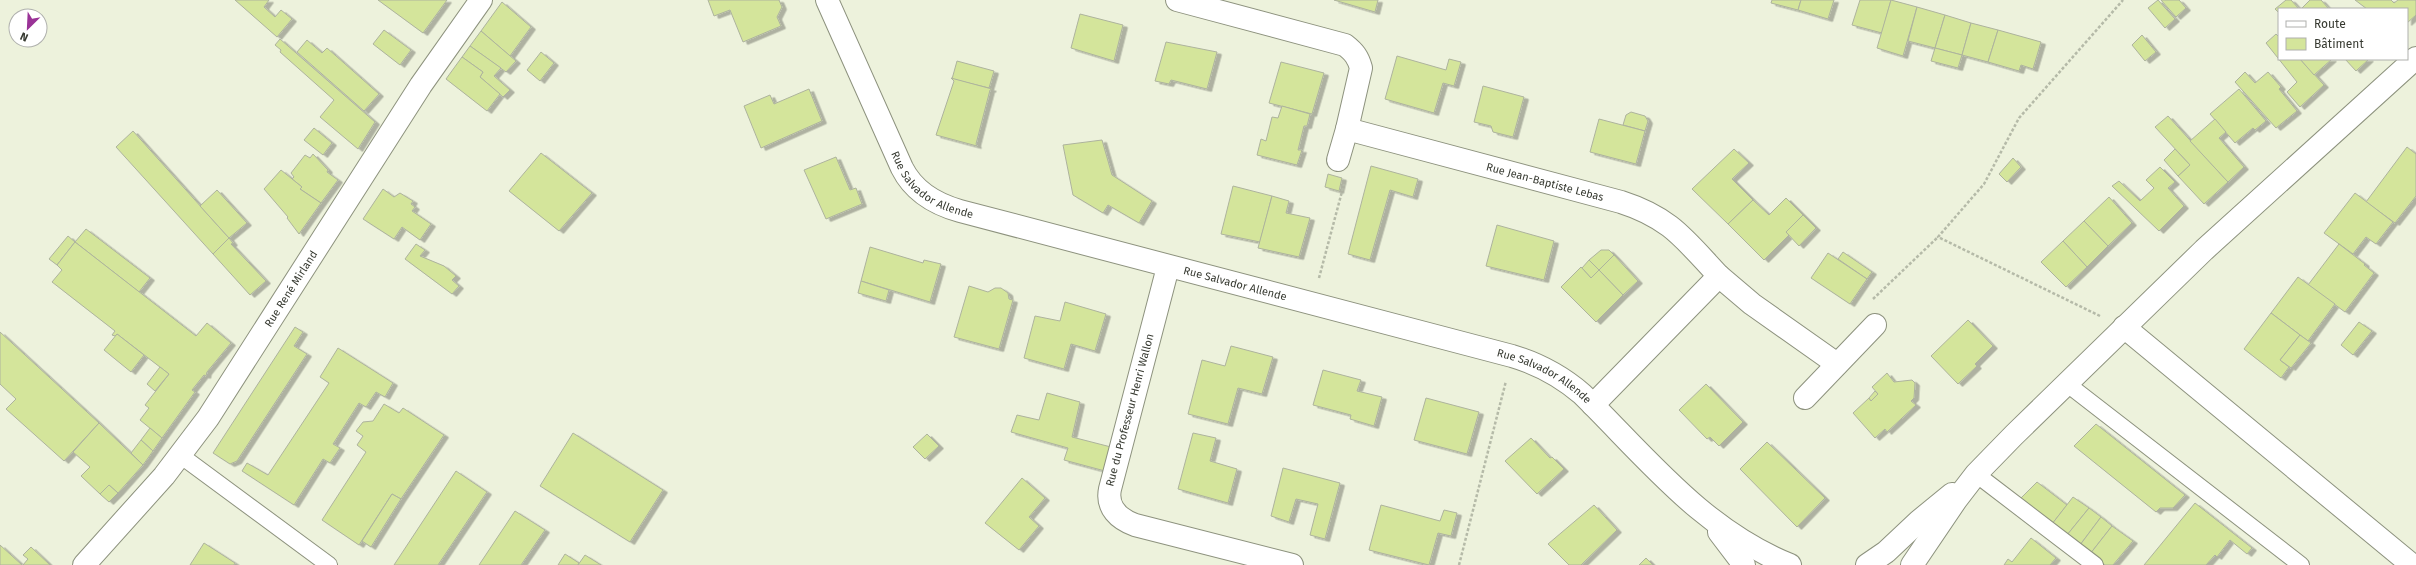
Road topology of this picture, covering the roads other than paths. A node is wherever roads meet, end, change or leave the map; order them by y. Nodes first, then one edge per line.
1 (480, 0) edge
2 (827, 0) edge
3 (1177, 0) edge
4 (2416, 58) edge
5 (1347, 129) junction
6 (1338, 160) road end
7 (1168, 267) junction
8 (1719, 276) junction
9 (1875, 325) road end
10 (2124, 327) junction
11 (1838, 364) junction
12 (2066, 383) junction
13 (1805, 398) dead end
14 (1592, 405) junction
15 (180, 455) junction
16 (1976, 474) junction
17 (1708, 519) junction
18 (84, 565) edge
19 (329, 565) edge
20 (1292, 565) edge
21 (1744, 565) edge
22 (1790, 565) edge
23 (1867, 565) edge
24 (1912, 565) edge
25 (2095, 565) edge
26 (2301, 565) edge
27 (2412, 565) edge

1 - 15 street, Rue René Mirland
2 - 7 street, Rue Salvador Allende
3 - 5 street
4 - 10 street
5 - 6 street
5 - 8 street, Rue Jean-Baptiste Lebas
7 - 14 street, Rue Salvador Allende
7 - 20 street, Rue du Professeur Henri Wallon
8 - 11 street, Rue Jean-Baptiste Lebas
8 - 14 street
9 - 11 street
10 - 12 street
10 - 27 street
11 - 13 street
12 - 16 street
12 - 26 lane
14 - 17 street, Rue Salvador Allende
15 - 18 street, Rue René Mirland
15 - 19 lane
16 - 23 street
16 - 24 street
16 - 25 lane
17 - 21 street
17 - 22 street

